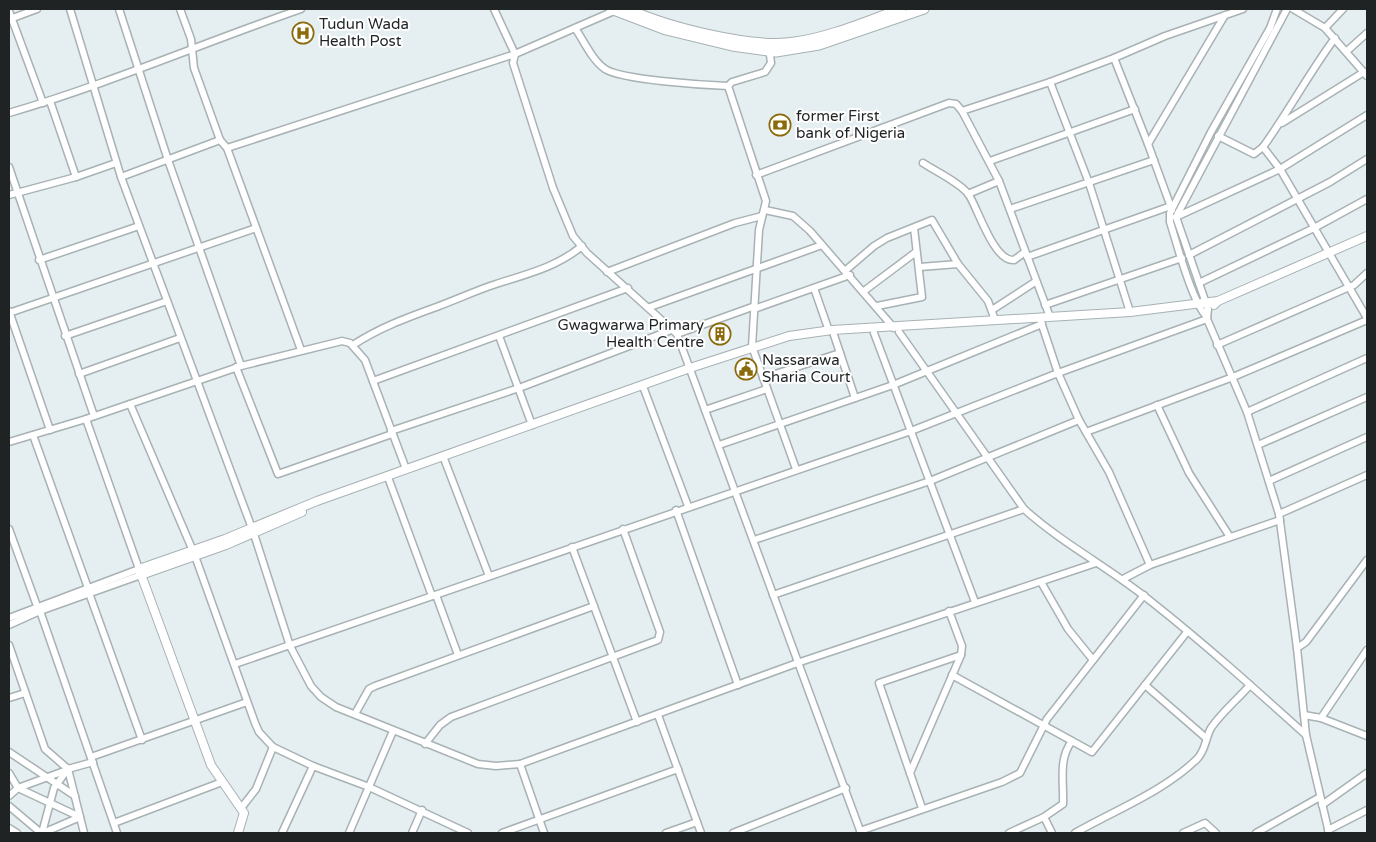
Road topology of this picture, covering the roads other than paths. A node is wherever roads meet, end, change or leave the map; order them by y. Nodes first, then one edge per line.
1 (37, 9) edge
2 (70, 9) edge
3 (119, 9) edge
4 (180, 9) edge
5 (301, 9) edge
6 (494, 9) edge
7 (628, 9) edge
8 (901, 9) edge
9 (924, 9) edge
10 (1243, 9) edge
11 (1277, 9) edge
12 (1287, 9) edge
13 (1293, 9) edge
14 (1343, 9) edge
15 (613, 10) edge
16 (9, 11) edge
17 (1225, 15) junction
18 (10, 18) edge
19 (576, 28) junction
20 (1324, 28) junction
21 (1367, 33) edge
22 (1335, 38) junction
23 (191, 48) junction
24 (769, 48) junction
25 (1347, 51) junction
26 (515, 54) junction
27 (1114, 58) junction
28 (139, 69) junction
29 (1365, 74) edge
30 (1050, 82) junction
31 (93, 86) junction
32 (728, 86) junction
33 (47, 102) junction
34 (1135, 109) junction
35 (962, 110) junction
36 (9, 113) edge
37 (1367, 115) edge
38 (1280, 124) junction
39 (1070, 133) junction
40 (1218, 136) junction
41 (220, 140) junction
42 (1148, 144) junction
43 (1263, 146) junction
44 (227, 148) junction
45 (1367, 159) edge
46 (168, 160) junction
47 (1154, 160) junction
48 (990, 161) junction
49 (116, 163) junction
50 (923, 163) dead end
51 (9, 168) edge
52 (1280, 170) junction
53 (756, 175) junction
54 (76, 177) junction
55 (121, 177) junction
56 (999, 181) junction
57 (1089, 183) junction
58 (16, 193) junction
59 (968, 194) junction
60 (9, 195) edge
61 (1297, 199) junction
62 (1367, 199) edge
63 (1171, 208) junction
64 (1010, 209) junction
65 (763, 213) junction
66 (1176, 217) junction
67 (139, 226) junction
68 (256, 228) junction
69 (914, 228) junction
70 (1314, 228) junction
71 (1104, 231) junction
72 (1367, 236) edge
73 (822, 245) junction
74 (582, 246) junction
75 (200, 248) junction
76 (916, 252) junction
77 (1328, 254) junction
78 (1026, 255) junction
79 (1185, 256) junction
80 (39, 260) junction
81 (153, 264) junction
82 (958, 264) junction
83 (920, 267) junction
84 (756, 268) junction
85 (607, 272) junction
86 (848, 273) junction
87 (1367, 273) edge
88 (1120, 280) junction
89 (1036, 282) junction
90 (1199, 283) junction
91 (1348, 287) junction
92 (628, 288) junction
93 (814, 288) junction
94 (864, 292) junction
95 (52, 299) junction
96 (167, 301) junction
97 (1045, 305) junction
98 (877, 306) junction
99 (1203, 306) junction
100 (650, 307) junction
101 (755, 308) junction
102 (992, 310) junction
103 (9, 312) edge
104 (1130, 312) junction
105 (1050, 317) junction
106 (1207, 318) junction
107 (1367, 319) edge
108 (995, 320) junction
109 (1041, 322) junction
110 (897, 330) junction
111 (675, 332) junction
112 (831, 333) junction
113 (874, 333) junction
114 (65, 336) junction
115 (499, 336) junction
116 (180, 338) junction
117 (353, 345) junction
118 (1218, 345) junction
119 (753, 349) junction
120 (301, 350) junction
121 (840, 353) junction
122 (1367, 358) edge
123 (238, 366) junction
124 (928, 369) junction
125 (691, 370) junction
126 (1058, 373) junction
127 (79, 374) junction
128 (1233, 377) junction
129 (763, 378) junction
130 (195, 380) junction
131 (373, 381) junction
132 (893, 386) junction
133 (519, 388) junction
134 (644, 389) junction
135 (767, 389) junction
136 (1367, 397) edge
137 (855, 398) junction
138 (130, 404) junction
139 (1157, 406) junction
140 (705, 410) junction
141 (958, 412) junction
142 (1247, 412) junction
143 (94, 416) junction
144 (86, 419) junction
145 (1079, 420) junction
146 (780, 424) junction
147 (532, 425) junction
148 (50, 430) junction
149 (911, 431) junction
150 (1086, 432) junction
151 (392, 433) junction
152 (9, 434) edge
153 (33, 435) junction
154 (1367, 437) edge
155 (10, 442) edge
156 (719, 445) junction
157 (1258, 446) junction
158 (444, 458) junction
159 (989, 458) junction
160 (406, 469) junction
161 (796, 469) junction
162 (1367, 475) edge
163 (390, 480) junction
164 (930, 481) junction
165 (1269, 481) junction
166 (736, 490) junction
167 (688, 506) junction
168 (1024, 509) junction
169 (676, 510) junction
170 (1279, 517) junction
171 (9, 529) edge
172 (252, 529) junction
173 (623, 529) junction
174 (950, 534) junction
175 (1230, 537) junction
176 (754, 540) junction
177 (572, 547) junction
178 (194, 554) junction
179 (1367, 560) edge
180 (1096, 563) junction
181 (1150, 565) junction
182 (140, 572) junction
183 (489, 576) junction
184 (1123, 579) junction
185 (1040, 582) junction
186 (88, 590) junction
187 (1144, 595) junction
188 (434, 596) junction
189 (773, 596) junction
190 (975, 602) junction
191 (594, 606) junction
192 (39, 608) junction
193 (950, 611) junction
194 (9, 618) edge
195 (9, 625) edge
196 (1187, 632) junction
197 (9, 645) edge
198 (290, 646) junction
199 (1297, 648) junction
200 (1367, 650) edge
201 (961, 655) junction
202 (458, 656) junction
203 (613, 658) junction
204 (1093, 660) junction
205 (800, 662) junction
206 (234, 664) junction
207 (952, 675) junction
208 (1145, 684) junction
209 (738, 685) junction
210 (1250, 685) junction
211 (25, 693) junction
212 (9, 698) edge
213 (247, 702) junction
214 (355, 714) junction
215 (658, 715) junction
216 (1304, 716) junction
217 (1321, 718) junction
218 (195, 720) junction
219 (637, 722) junction
220 (1044, 726) junction
221 (392, 731) junction
222 (1306, 735) junction
223 (1367, 736) edge
224 (1206, 738) junction
225 (142, 740) junction
226 (1072, 741) junction
227 (425, 744) junction
228 (274, 748) junction
229 (9, 752) edge
230 (92, 760) junction
231 (520, 764) junction
232 (313, 766) junction
233 (68, 769) junction
234 (678, 769) junction
235 (9, 773) edge
236 (910, 773) junction
237 (1367, 773) edge
238 (47, 777) junction
239 (222, 782) junction
240 (56, 785) junction
241 (369, 787) junction
242 (18, 788) junction
243 (846, 788) junction
244 (9, 796) edge
245 (75, 796) junction
246 (1320, 796) junction
247 (50, 802) junction
248 (9, 806) edge
249 (1322, 806) junction
250 (242, 807) junction
251 (922, 808) junction
252 (422, 810) junction
253 (1367, 810) edge
254 (80, 817) junction
255 (1044, 817) junction
256 (538, 819) junction
257 (697, 822) junction
258 (114, 823) junction
259 (1025, 826) junction
260 (9, 828) edge
261 (743, 832) edge
262 (861, 832) edge
263 (1329, 832) edge
264 (16, 833) edge
265 (42, 833) edge
266 (84, 833) edge
267 (117, 833) edge
268 (238, 833) edge
269 (282, 833) edge
270 (349, 833) edge
271 (412, 833) edge
272 (468, 833) edge
273 (502, 833) edge
274 (544, 833) edge
275 (666, 833) edge
276 (701, 833) edge
277 (733, 833) edge
278 (1009, 833) edge
279 (1028, 833) edge
280 (1052, 833) edge
281 (1075, 833) edge
282 (1183, 833) edge
283 (1216, 833) edge
284 (1256, 833) edge

1 - 18 street
2 - 31 street
3 - 28 street
4 - 23 street
5 - 23 street
6 - 26 street
7 - 24 main road
8 - 24 main road
9 - 24 main road
10 - 17 street
11 - 63 street
12 - 40 street
13 - 20 street
14 - 20 street
15 - 19 street
15 - 24 main road
16 - 18 street
17 - 27 street
17 - 42 street
18 - 33 street
19 - 26 street
19 - 32 street
20 - 22 street
21 - 25 street
22 - 25 street
22 - 38 street
23 - 28 street
23 - 41 street
24 - 32 street
25 - 29 street
26 - 44 street
26 - 74 street
27 - 30 street
27 - 34 street
28 - 31 street
28 - 46 street
29 - 38 street
30 - 35 street
30 - 39 street
31 - 33 street
31 - 49 street
32 - 53 street
33 - 36 street
33 - 54 street
34 - 39 street
34 - 42 street
35 - 48 street
35 - 53 street
37 - 52 street
38 - 43 street
39 - 48 street
39 - 57 street
40 - 43 street
40 - 66 street
41 - 44 street
41 - 46 street
42 - 47 street
43 - 52 street
44 - 68 street
45 - 61 street
46 - 55 street
46 - 75 street
47 - 57 street
47 - 63 street
48 - 56 street
49 - 54 street
49 - 55 street
50 - 59 street
51 - 58 street
52 - 61 street
52 - 66 street
53 - 65 street
54 - 58 street
55 - 67 street
56 - 59 street
56 - 64 street
57 - 64 street
57 - 71 street
58 - 60 street
58 - 80 street
59 - 78 street
61 - 70 street
61 - 79 street
62 - 70 street
63 - 71 street
63 - 79 street
64 - 78 street
65 - 73 street
65 - 84 street
65 - 85 street
66 - 79 street
67 - 80 street
67 - 81 street
68 - 75 street
68 - 120 street
69 - 76 street
69 - 82 street
69 - 86 street
70 - 77 street
70 - 90 street
71 - 78 street
71 - 88 street
72 - 77 street
73 - 84 street
73 - 86 street
74 - 85 street
74 - 117 street
75 - 81 street
75 - 123 street
76 - 83 street
76 - 94 street
77 - 91 street
77 - 99 street
78 - 89 street
79 - 88 street
79 - 90 street
79 - 99 street
80 - 95 street
81 - 95 street
81 - 96 street
82 - 83 street
82 - 102 street
83 - 98 street
84 - 100 street
84 - 101 street
85 - 92 street
86 - 93 street
86 - 94 street
87 - 91 street
88 - 97 street
88 - 104 street
89 - 97 street
89 - 102 street
90 - 99 street
91 - 107 street
91 - 118 street
92 - 100 street
92 - 115 street
93 - 101 street
93 - 112 street
94 - 98 street
95 - 103 street
95 - 114 street
96 - 114 street
96 - 116 street
97 - 105 street
98 - 110 street
99 - 104 street
99 - 106 street
99 - 109 street
100 - 111 street
101 - 111 street
101 - 119 street
102 - 108 street
103 - 148 street
104 - 105 street
105 - 109 street
106 - 118 street
106 - 126 street
107 - 128 street
108 - 109 street
108 - 110 street
109 - 110 street
109 - 124 street
109 - 126 street
110 - 112 street
110 - 113 street
110 - 124 street
111 - 125 street
111 - 133 street
112 - 113 street
112 - 119 street
112 - 121 street
113 - 132 street
114 - 127 street
115 - 131 street
115 - 133 street
116 - 127 street
116 - 130 street
117 - 120 street
117 - 131 street
118 - 128 street
119 - 125 street
119 - 129 street
120 - 123 street
121 - 129 street
121 - 137 street
122 - 142 street
123 - 130 street
123 - 151 street
124 - 132 street
124 - 141 street
125 - 134 street
125 - 140 street
125 - 147 street
126 - 141 street
126 - 145 street
127 - 143 street
128 - 139 street
128 - 142 street
129 - 135 street
130 - 138 street
130 - 172 street
131 - 151 street
132 - 137 street
132 - 149 street
133 - 147 street
133 - 151 street
134 - 158 street
134 - 167 street
135 - 140 street
135 - 146 street
136 - 157 street
137 - 146 street
138 - 143 street
138 - 178 street
139 - 150 street
139 - 175 street
140 - 156 street
141 - 149 street
141 - 159 street
142 - 157 street
143 - 144 street
144 - 148 street
144 - 182 street
145 - 150 street
145 - 159 street
146 - 156 street
146 - 161 street
147 - 158 street
148 - 153 street
149 - 161 street
149 - 164 street
150 - 181 street
151 - 160 street
152 - 155 street
153 - 155 street
153 - 186 street
154 - 165 street
156 - 166 street
157 - 165 street
158 - 160 street
158 - 163 street
158 - 183 street
159 - 164 street
159 - 168 street
160 - 172 street
161 - 166 street
162 - 170 street
163 - 172 street
163 - 188 street
164 - 174 street
164 - 176 street
165 - 170 street
166 - 167 street
166 - 176 street
167 - 169 street
168 - 174 street
168 - 180 street
169 - 173 street
169 - 209 street
170 - 175 street
170 - 199 street
171 - 192 street
172 - 178 street
172 - 198 street
173 - 177 street
173 - 203 street
174 - 189 street
174 - 190 street
175 - 181 street
176 - 189 street
177 - 183 street
177 - 191 street
178 - 182 street
178 - 206 street
179 - 199 street
180 - 184 street
180 - 185 street
181 - 184 street
182 - 186 street
182 - 218 street
183 - 188 street
184 - 187 street
185 - 190 street
185 - 204 street
186 - 192 street
186 - 225 street
187 - 196 street
187 - 204 street
188 - 198 street
188 - 202 street
189 - 205 street
190 - 193 street
191 - 202 street
191 - 203 street
192 - 194 street
192 - 195 street
192 - 230 street
193 - 201 street
193 - 205 street
196 - 208 street
196 - 210 street
197 - 211 street
198 - 206 street
198 - 214 street
199 - 216 street
200 - 217 street
201 - 207 street
201 - 236 street
202 - 214 street
203 - 219 street
203 - 227 street
204 - 220 street
205 - 209 street
205 - 243 street
206 - 213 street
207 - 220 street
207 - 236 street
208 - 224 street
208 - 226 street
209 - 215 street
210 - 222 street
210 - 224 street
211 - 212 street
211 - 233 street
213 - 218 street
213 - 228 street
214 - 221 street
215 - 219 street
215 - 234 street
216 - 217 street
216 - 222 street
217 - 223 street
218 - 225 street
218 - 239 street
219 - 231 street
220 - 226 street
220 - 251 street
221 - 227 street
221 - 241 street
222 - 246 street
224 - 281 street
225 - 230 street
226 - 255 street
227 - 231 street
228 - 232 street
228 - 250 street
229 - 238 street
230 - 233 street
230 - 258 street
231 - 256 street
232 - 241 street
232 - 269 street
233 - 238 street
233 - 240 street
233 - 245 street
234 - 256 street
234 - 257 street
235 - 242 street
236 - 251 street
237 - 249 street
238 - 240 street
238 - 242 street
239 - 250 street
239 - 258 street
240 - 245 street
240 - 247 street
241 - 252 street
241 - 270 street
242 - 244 street
242 - 247 street
243 - 261 street
243 - 262 street
245 - 254 street
246 - 249 street
246 - 284 street
247 - 254 street
247 - 265 street
248 - 265 street
249 - 263 street
250 - 268 street
251 - 262 street
252 - 271 street
252 - 272 street
253 - 263 street
254 - 265 street
254 - 266 street
255 - 259 street
255 - 280 street
256 - 273 street
256 - 274 street
257 - 275 street
257 - 276 street
258 - 267 street
259 - 278 street
259 - 279 street
260 - 264 street
261 - 277 street
282 - 283 street

